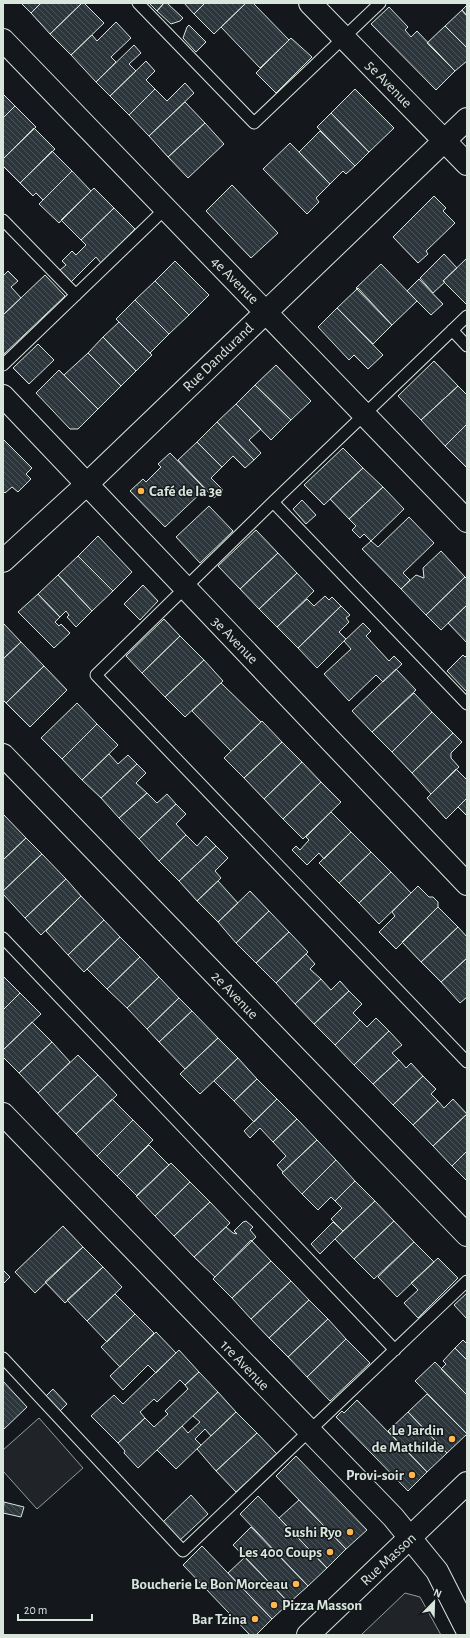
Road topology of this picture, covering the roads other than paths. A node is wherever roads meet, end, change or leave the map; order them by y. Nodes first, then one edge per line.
1 (138, 3) edge
2 (310, 3) edge
3 (380, 3) edge
4 (344, 38) junction
5 (3, 40) edge
6 (467, 119) edge
7 (444, 140) junction
8 (467, 164) edge
9 (165, 209) junction
10 (3, 220) edge
11 (76, 295) junction
12 (266, 311) junction
13 (467, 316) edge
14 (452, 330) junction
15 (467, 346) edge
16 (3, 365) edge
17 (3, 396) edge
18 (365, 415) junction
19 (87, 484) junction
20 (273, 502) junction
21 (467, 522) edge
22 (3, 561) edge
23 (186, 588) junction
24 (467, 704) edge
25 (5, 760) edge
26 (467, 884) edge
27 (3, 938) edge
28 (467, 1062) edge
29 (3, 1114) edge
30 (467, 1235) edge
31 (467, 1281) edge
32 (396, 1350) junction
33 (3, 1358) edge
34 (309, 1431) junction
35 (467, 1484) edge
36 (411, 1537) junction
37 (467, 1630) edge
38 (308, 1635) edge

1 - 4 lane
2 - 4 street, 5e Avenue
3 - 4 lane
4 - 7 street, 5e Avenue
5 - 9 street, 4e Avenue
6 - 7 street, Rue Dandurand
7 - 8 street, 5e Avenue
7 - 12 street, Rue Dandurand
9 - 11 lane
9 - 12 street, 4e Avenue
10 - 11 lane
11 - 16 lane
12 - 18 street, 4e Avenue
12 - 19 street, Rue Dandurand
13 - 14 lane
14 - 15 lane
14 - 18 lane
17 - 19 street, 3e Avenue
18 - 20 lane
18 - 21 street, 4e Avenue
19 - 22 street, Rue Dandurand
19 - 23 street, 3e Avenue
20 - 23 lane
20 - 24 lane
23 - 26 street, 3e Avenue
23 - 28 lane
25 - 30 street, 2e Avenue
27 - 32 lane
29 - 34 street, 1re Avenue
31 - 32 lane
32 - 34 lane
33 - 34 lane
34 - 36 street, 1re Avenue
35 - 36 street, Rue Masson
36 - 37 street, 1re Avenue
36 - 38 street, Rue Masson

